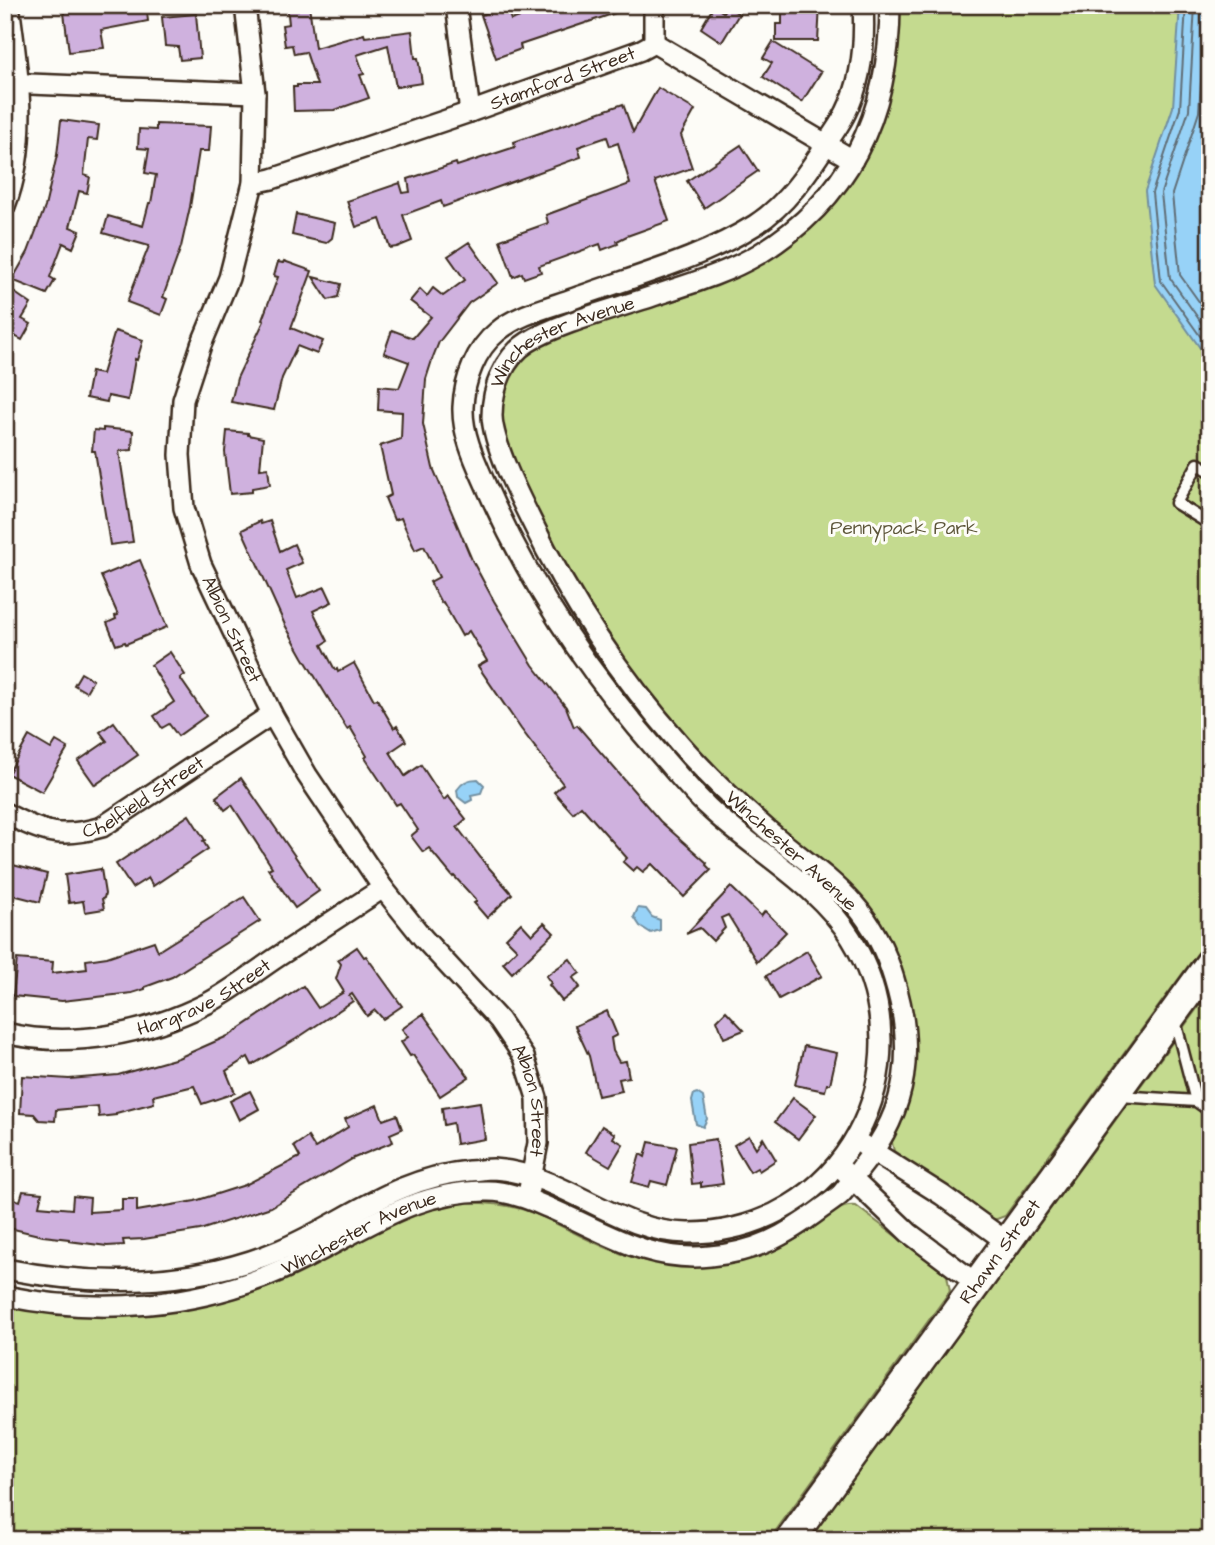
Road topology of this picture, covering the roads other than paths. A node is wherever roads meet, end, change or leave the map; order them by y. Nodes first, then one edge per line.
1 (9, 5) edge
2 (245, 5) edge
3 (456, 5) edge
4 (654, 5) edge
5 (863, 5) edge
6 (890, 5) edge
7 (654, 43) junction
8 (12, 83) edge
9 (255, 93) junction
10 (470, 112) junction
11 (826, 144) junction
12 (853, 160) junction
13 (253, 183) junction
14 (5, 206) edge
15 (494, 426) junction
16 (466, 429) junction
17 (1210, 471) edge
18 (1210, 524) edge
19 (272, 715) junction
20 (719, 785) junction
21 (701, 801) junction
22 (5, 813) edge
23 (383, 888) junction
24 (1210, 963) edge
25 (1173, 1013) junction
26 (5, 1033) edge
27 (1113, 1096) junction
28 (1196, 1101) junction
29 (1210, 1111) edge
30 (856, 1141) junction
31 (873, 1153) junction
32 (837, 1165) junction
33 (532, 1177) junction
34 (852, 1178) junction
35 (527, 1198) junction
36 (1007, 1242) junction
37 (5, 1269) edge
38 (206, 1273) junction
39 (977, 1284) junction
40 (212, 1294) junction
41 (5, 1296) edge
42 (790, 1540) edge

1 - 8 street
2 - 9 street, Albion Street
3 - 10 street
4 - 7 street
5 - 11 street, Winchester Avenue
6 - 12 street, Winchester Avenue
7 - 10 street, Stamford Street
7 - 11 street, Stamford Street
8 - 9 street
8 - 14 street
9 - 13 street, Albion Street
10 - 13 street, Stamford Street
11 - 12 street, Stamford Street
11 - 16 street, Winchester Avenue
12 - 15 street, Winchester Avenue
13 - 19 street, Albion Street
15 - 16 street
15 - 20 street, Winchester Avenue
16 - 21 street, Winchester Avenue
17 - 18 lane
19 - 22 street, Chelfield Street
19 - 23 street, Albion Street
20 - 21 street
20 - 31 street, Winchester Avenue
21 - 30 street, Winchester Avenue
23 - 26 street, Hargrave Street
23 - 33 street, Albion Street
24 - 25 main road, Rhawn Street
25 - 27 main road, Rhawn Street
25 - 28 lane
27 - 28 lane
27 - 36 main road, Rhawn Street
28 - 29 lane
30 - 31 street
30 - 32 street, Winchester Avenue
31 - 34 street, Winchester Avenue
31 - 36 street
32 - 33 street, Winchester Avenue
32 - 34 street
33 - 35 street, Albion Street
33 - 38 street, Winchester Avenue
34 - 35 street, Winchester Avenue
34 - 39 street
35 - 40 street, Winchester Avenue
36 - 39 main road, Rhawn Street
37 - 38 street, Winchester Avenue
38 - 40 street
39 - 42 main road, Rhawn Street
40 - 41 street, Winchester Avenue

